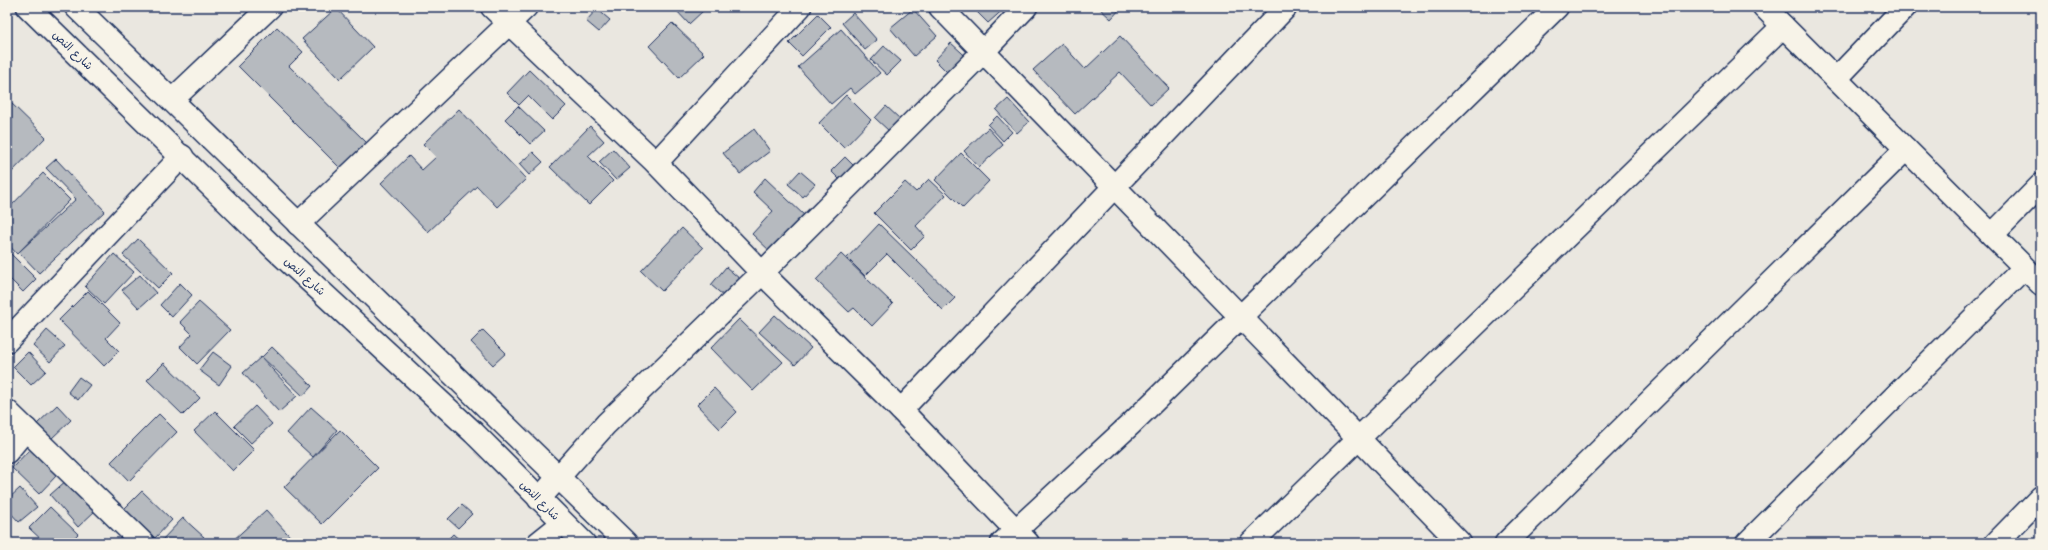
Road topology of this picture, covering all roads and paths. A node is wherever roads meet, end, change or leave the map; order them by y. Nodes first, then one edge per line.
1 (28, 7) edge
2 (76, 7) edge
3 (270, 7) edge
4 (492, 7) edge
5 (526, 7) edge
6 (800, 7) edge
7 (940, 7) edge
8 (1026, 7) edge
9 (1286, 7) edge
10 (1558, 7) edge
11 (1764, 7) edge
12 (1906, 7) edge
13 (509, 24) junction
14 (1783, 26) junction
15 (983, 52) junction
16 (1836, 79) junction
17 (172, 100) junction
18 (1906, 149) junction
19 (182, 156) junction
20 (656, 163) junction
21 (2041, 185) edge
22 (1115, 187) junction
23 (298, 224) junction
24 (1992, 235) junction
25 (2024, 268) junction
26 (762, 273) junction
27 (2041, 284) edge
28 (1241, 316) junction
29 (7, 341) edge
30 (901, 410) junction
31 (7, 411) edge
32 (26, 429) junction
33 (1358, 439) junction
34 (7, 452) edge
35 (559, 476) junction
36 (2041, 497) edge
37 (539, 499) junction
38 (563, 523) junction
39 (1015, 539) edge
40 (143, 543) edge
41 (538, 543) edge
42 (584, 543) edge
43 (626, 543) edge
44 (1251, 543) edge
45 (1460, 543) edge
46 (1506, 543) edge
47 (1747, 543) edge
48 (1996, 543) edge

1 - 19 street, شارع النص
2 - 17 street
3 - 17 street
4 - 13 street
5 - 13 street
6 - 20 street
7 - 15 street
8 - 15 street
9 - 22 street
10 - 28 street
11 - 14 street
12 - 16 street
13 - 20 street
13 - 23 street
14 - 16 street
14 - 33 street
15 - 22 street
15 - 26 street
16 - 18 street
17 - 23 street
18 - 24 street
18 - 46 street
19 - 29 street
19 - 37 street, شارع النص
20 - 26 street
21 - 24 street
22 - 28 street
22 - 30 street
23 - 35 street
24 - 25 street
25 - 27 street
25 - 47 street
26 - 30 street
26 - 35 street
28 - 33 street
28 - 39 street
30 - 39 street
31 - 32 street
32 - 34 street
32 - 40 street
33 - 44 street
33 - 45 street
35 - 37 street
35 - 43 street
36 - 48 street
37 - 38 street, شارع النص
38 - 41 street
38 - 42 street, شارع النص

